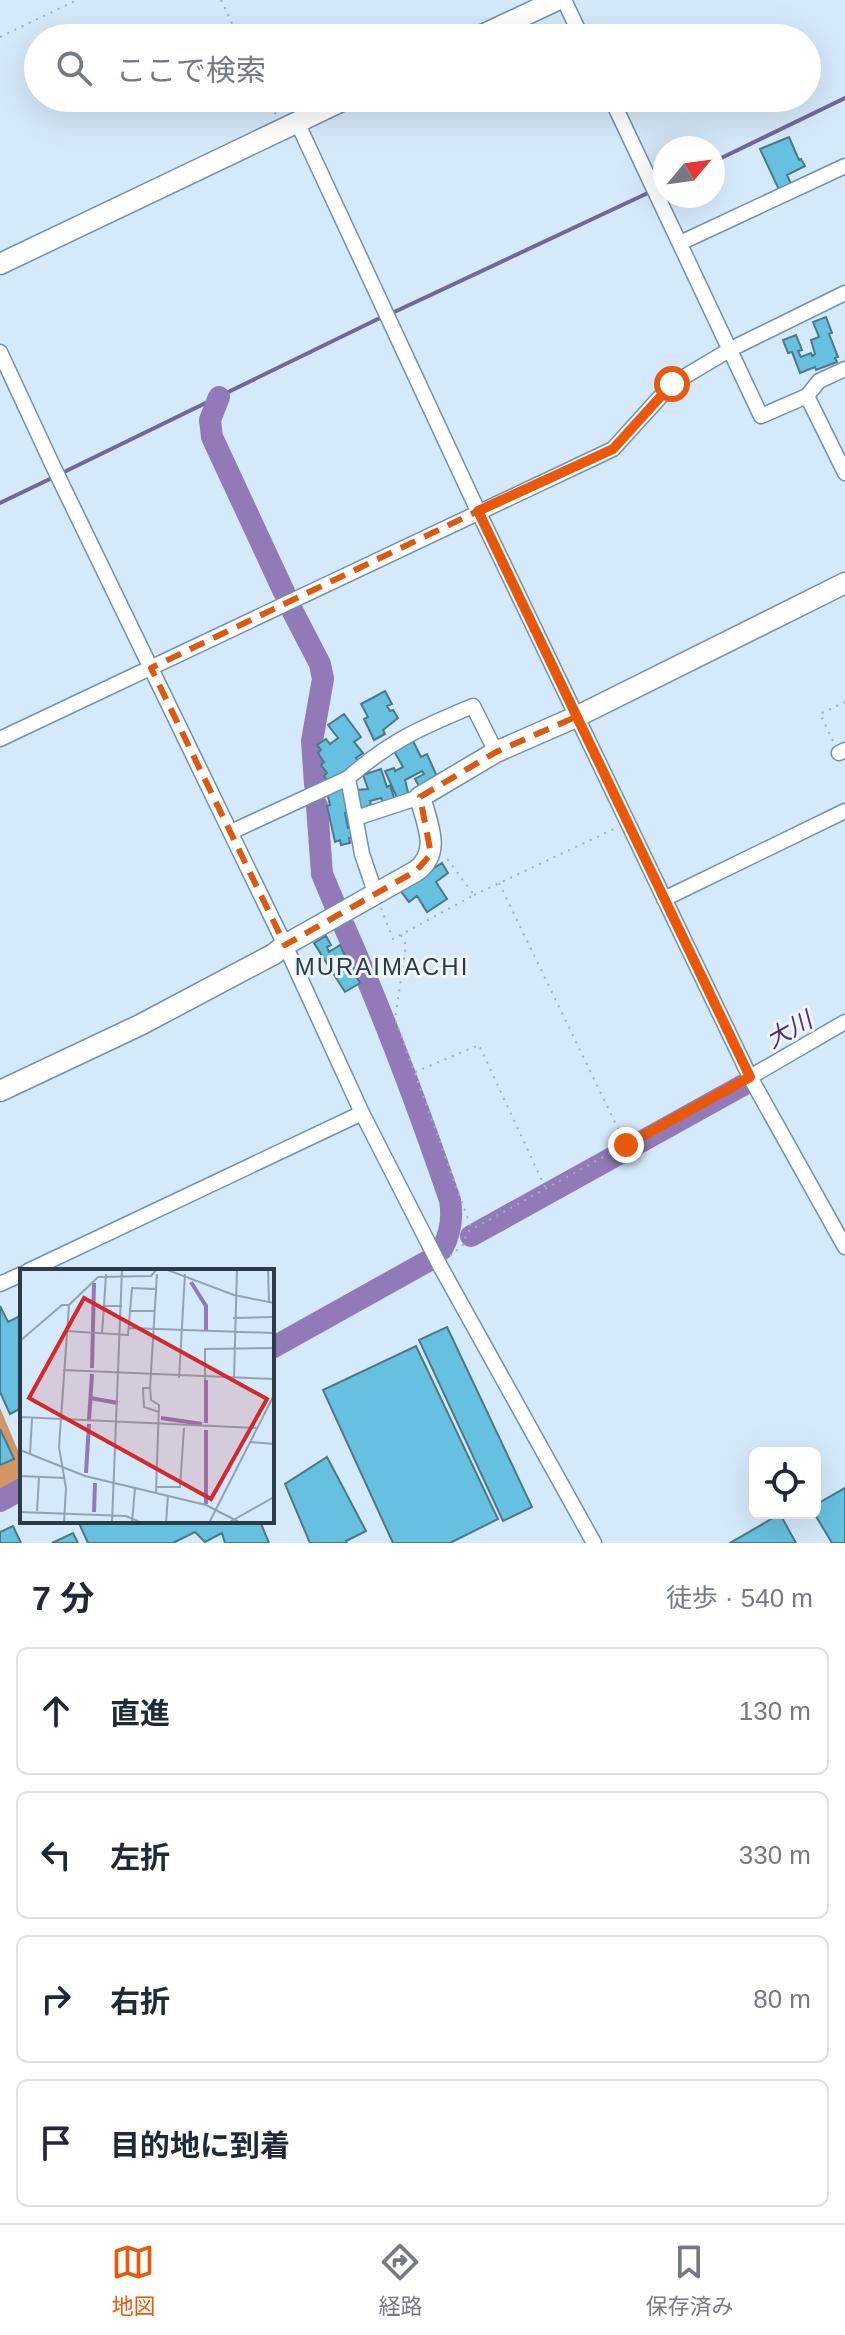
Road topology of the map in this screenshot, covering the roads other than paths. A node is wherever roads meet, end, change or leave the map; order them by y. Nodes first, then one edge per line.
1 (557, 0) edge
2 (564, 0) edge
3 (506, 24) edge
4 (575, 24) edge
5 (318, 112) edge
6 (618, 112) edge
7 (290, 125) junction
8 (845, 166) edge
9 (680, 243) junction
10 (0, 264) edge
11 (845, 293) edge
12 (731, 349) junction
13 (0, 352) edge
14 (845, 369) edge
15 (807, 396) junction
16 (839, 445) edge
17 (845, 473) edge
18 (478, 511) junction
19 (845, 583) edge
20 (151, 668) junction
21 (578, 716) junction
22 (0, 739) edge
23 (496, 752) junction
24 (348, 778) junction
25 (420, 797) junction
26 (845, 811) edge
27 (356, 818) junction
28 (231, 832) junction
29 (376, 895) junction
30 (664, 899) junction
31 (285, 945) junction
32 (845, 1022) edge
33 (750, 1077) junction
34 (0, 1091) edge
35 (362, 1113) junction
36 (845, 1247) edge
37 (32, 1269) edge
38 (20, 1275) edge
39 (0, 1284) edge
40 (594, 1543) edge

1 - 3 street
2 - 4 street
5 - 7 street
6 - 9 street
7 - 10 street
7 - 18 street
8 - 9 street
9 - 12 street
11 - 12 street
12 - 15 street
12 - 18 street
13 - 20 street
14 - 15 street
15 - 16 street
16 - 17 street
18 - 20 street
18 - 21 street
19 - 21 street
20 - 22 street
20 - 28 street
21 - 23 street
21 - 30 street
23 - 24 street
23 - 25 street
24 - 27 street
24 - 28 street
25 - 27 street
25 - 29 street
26 - 30 street
27 - 29 street
28 - 31 street
29 - 31 street
30 - 33 street
31 - 34 street
31 - 35 street
32 - 33 street
33 - 36 street
35 - 37 street
35 - 40 street
38 - 39 street

